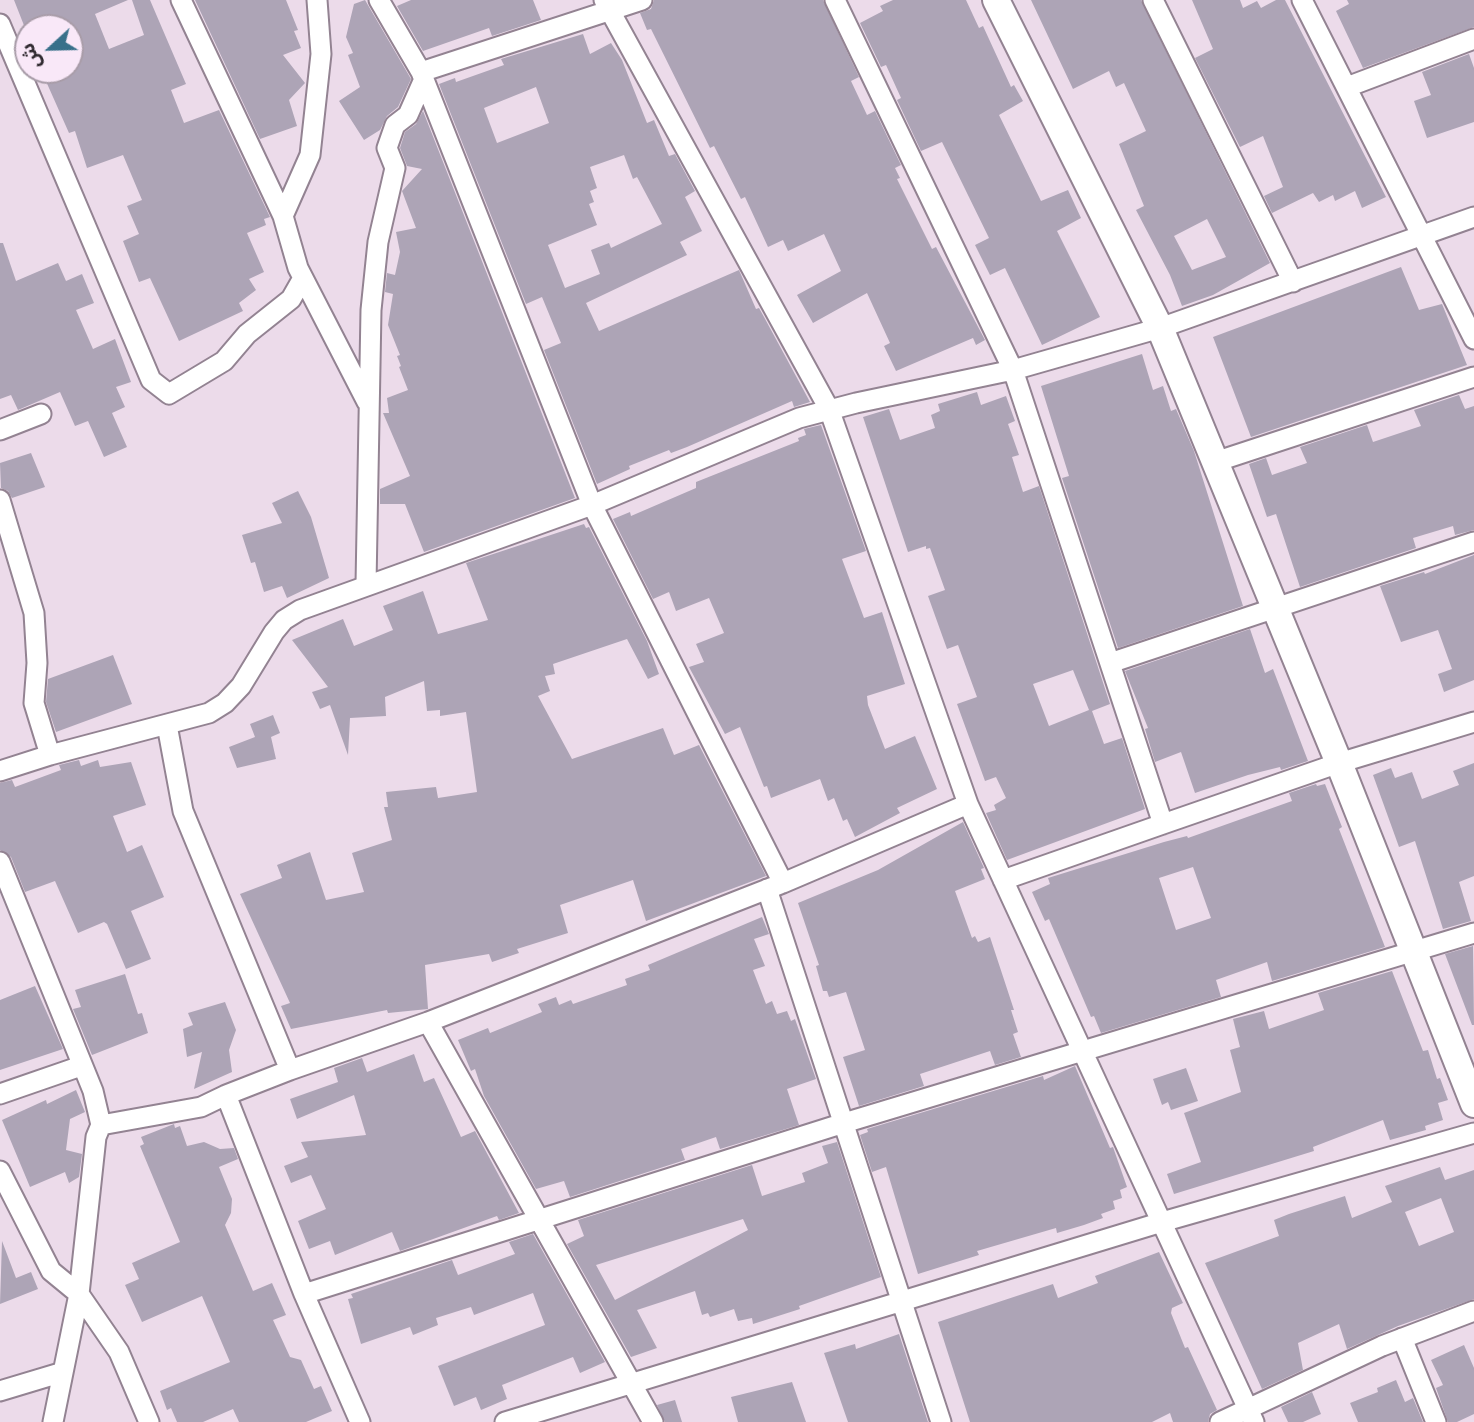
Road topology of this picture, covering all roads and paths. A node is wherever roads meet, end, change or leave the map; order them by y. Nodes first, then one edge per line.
1 (181, 0) edge
2 (317, 0) edge
3 (379, 0) edge
4 (642, 0) edge
5 (835, 0) edge
6 (996, 0) edge
7 (1153, 0) edge
8 (1302, 0) edge
9 (607, 5) edge
10 (0, 24) edge
11 (1474, 39) edge
12 (423, 75) junction
13 (1347, 87) junction
14 (282, 216) junction
15 (1474, 217) edge
16 (1422, 236) junction
17 (303, 278) junction
18 (1293, 282) junction
19 (1160, 328) junction
20 (1474, 339) edge
21 (1013, 370) junction
22 (1474, 377) edge
23 (369, 406) junction
24 (829, 409) junction
25 (41, 414) dead end
26 (0, 430) edge
27 (1215, 462) junction
28 (0, 500) edge
29 (592, 505) junction
30 (1474, 542) edge
31 (366, 584) junction
32 (1276, 609) junction
33 (1110, 663) junction
34 (1474, 722) edge
35 (167, 725) junction
36 (50, 755) junction
37 (1339, 764) junction
38 (0, 771) edge
39 (968, 804) junction
40 (1163, 824) junction
41 (0, 862) edge
42 (1003, 880) junction
43 (775, 886) junction
44 (1474, 933) edge
45 (1414, 952) junction
46 (428, 1022) junction
47 (1082, 1053) junction
48 (81, 1066) junction
49 (290, 1070) junction
50 (0, 1094) edge
51 (226, 1095) junction
52 (1474, 1104) edge
53 (844, 1123) junction
54 (101, 1125) junction
55 (1474, 1133) edge
56 (0, 1171) edge
57 (537, 1218) junction
58 (1162, 1222) junction
59 (79, 1294) junction
60 (304, 1294) junction
61 (903, 1303) junction
62 (1474, 1311) edge
63 (1402, 1338) junction
64 (63, 1372) junction
65 (632, 1382) junction
66 (0, 1391) edge
67 (1251, 1415) edge
68 (53, 1422) edge
69 (149, 1422) edge
70 (360, 1422) edge
71 (505, 1422) edge
72 (653, 1422) edge
73 (942, 1422) edge
74 (1220, 1422) edge
75 (1436, 1422) edge

1 - 14 street
2 - 14 street
3 - 12 street
4 - 9 street
5 - 21 street
6 - 19 street
7 - 18 street
8 - 13 street
9 - 12 street
9 - 24 street
10 - 17 street
11 - 13 street
12 - 23 street
12 - 29 street
13 - 16 street
14 - 17 street
15 - 16 street
16 - 18 street
16 - 20 street
17 - 23 street
18 - 19 street
19 - 21 street
19 - 27 street
21 - 24 street
21 - 33 street
22 - 27 street
23 - 31 street
24 - 29 street
24 - 39 street
25 - 26 street
27 - 32 street
28 - 36 street
29 - 31 street
29 - 43 street
30 - 32 street
31 - 35 street
32 - 33 street
32 - 37 street
33 - 40 street
34 - 37 street
35 - 36 street
35 - 49 street
36 - 38 street
37 - 40 street
37 - 45 street
39 - 42 street
39 - 43 street
40 - 42 street
41 - 48 street
42 - 47 street
43 - 46 street
43 - 53 street
44 - 45 street
45 - 47 street
45 - 52 street
46 - 49 street
46 - 57 street
47 - 53 street
47 - 58 street
48 - 50 street
48 - 54 street
49 - 51 street
51 - 54 street
51 - 60 street
53 - 57 street
53 - 61 street
54 - 59 street
55 - 58 street
56 - 59 street
57 - 60 street
57 - 65 street
58 - 61 street
58 - 67 street
59 - 64 street
59 - 69 street
60 - 70 street
61 - 65 street
61 - 73 street
62 - 63 street
63 - 67 street
63 - 75 street
64 - 66 street
64 - 68 street
65 - 71 street
65 - 72 street
67 - 74 street

